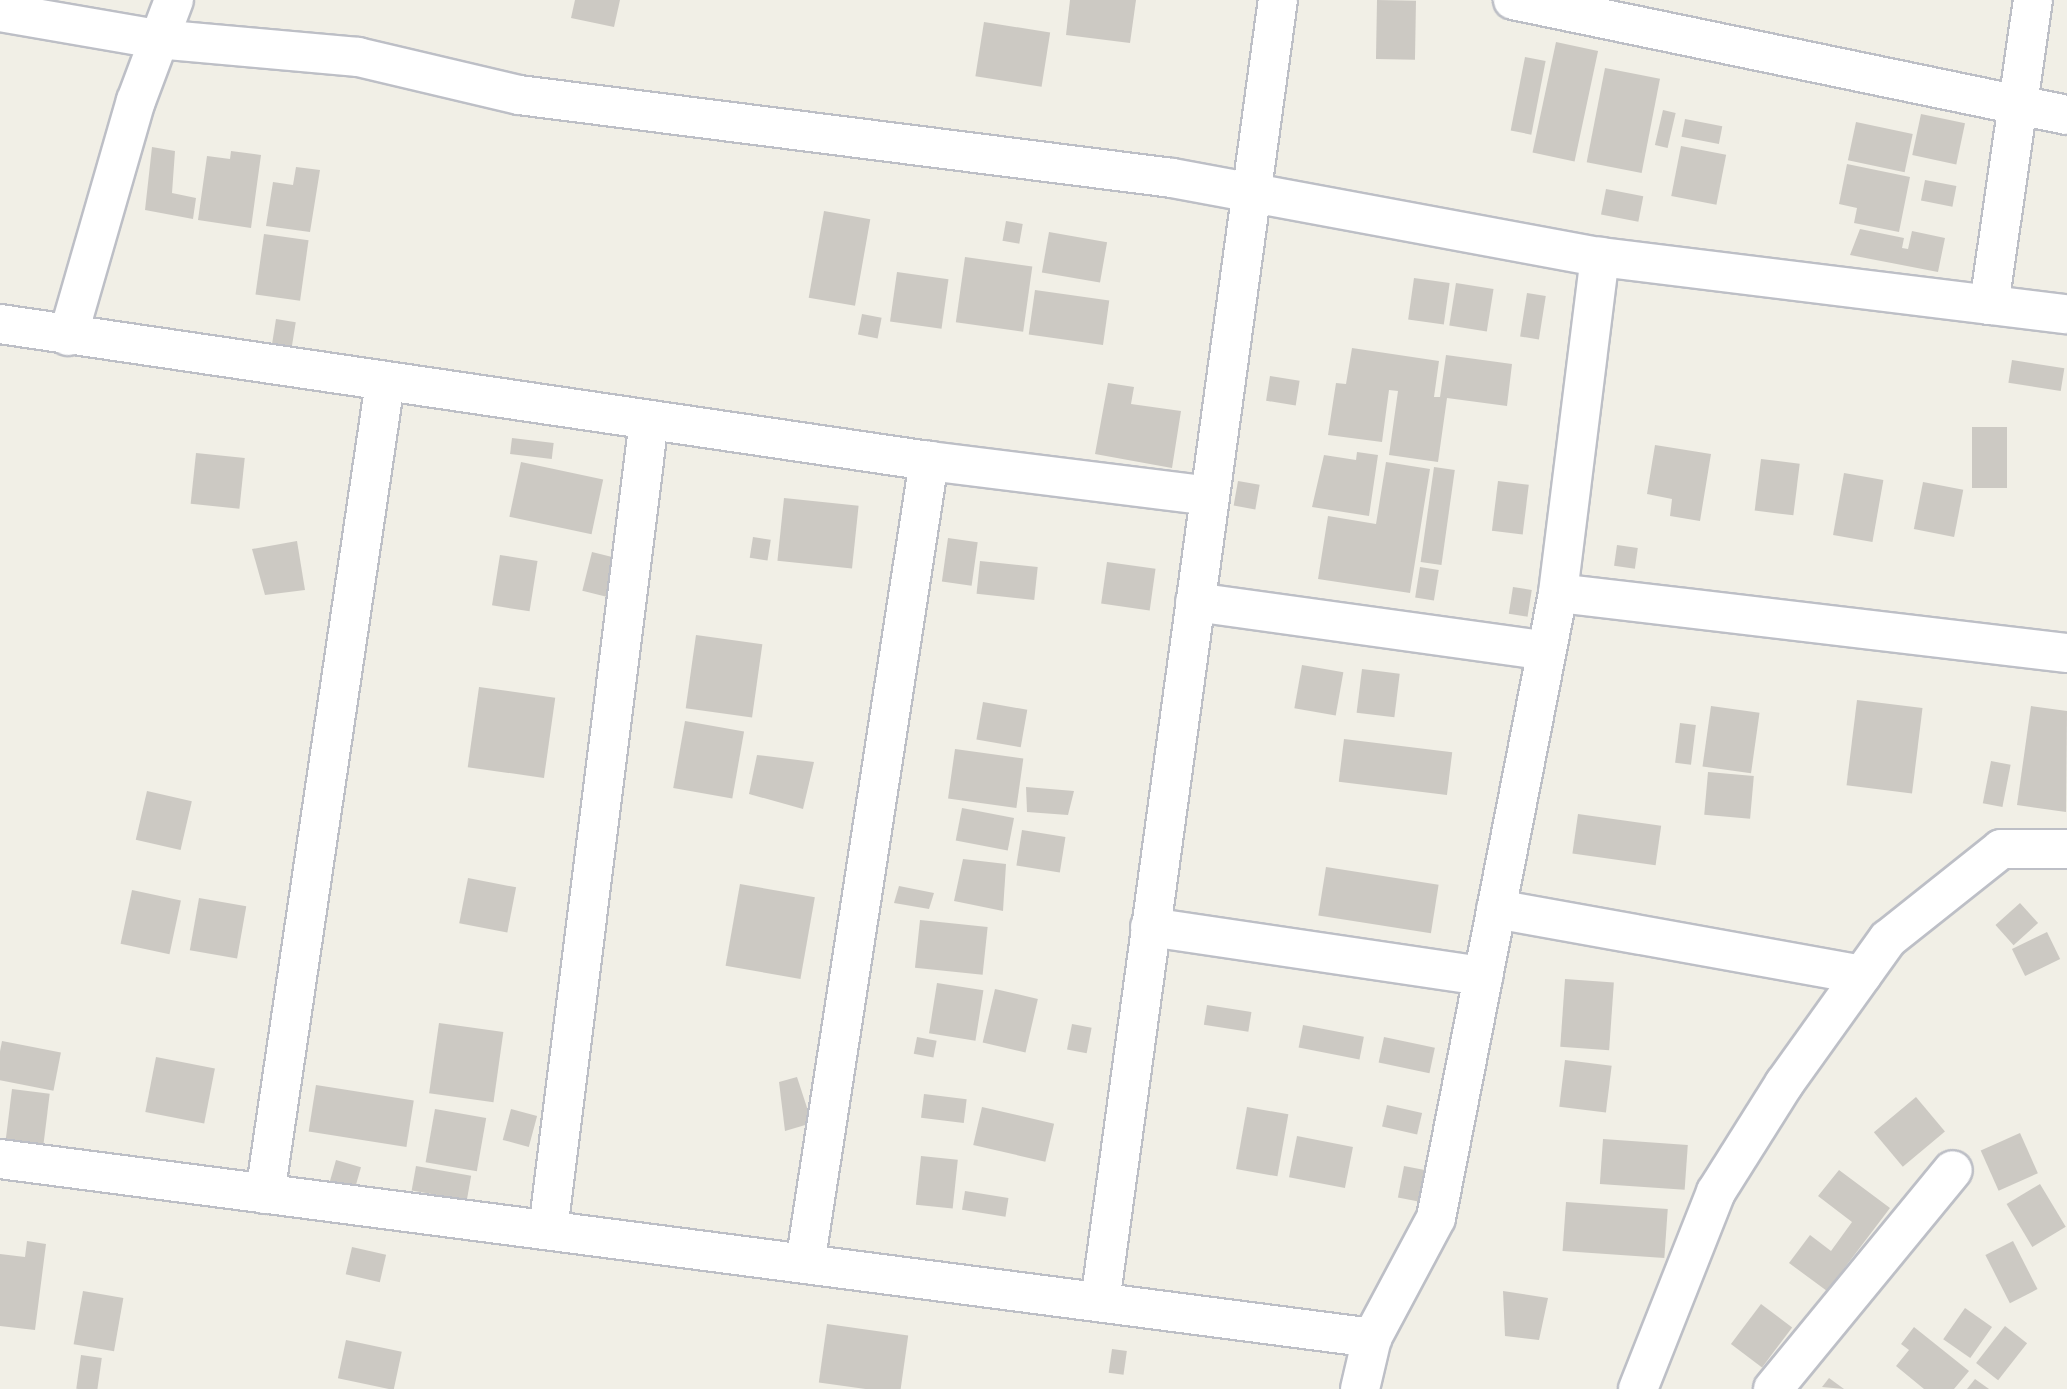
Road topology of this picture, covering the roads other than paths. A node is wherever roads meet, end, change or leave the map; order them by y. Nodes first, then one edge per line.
1 (174, 0) edge
2 (1278, 0) edge
3 (1513, 0) edge
4 (2034, 0) edge
5 (0, 12) edge
6 (157, 39) junction
7 (2015, 104) junction
8 (2067, 115) edge
9 (1251, 193) junction
10 (1600, 257) junction
11 (1989, 304) junction
12 (2067, 314) edge
13 (0, 324) edge
14 (68, 336) junction
15 (385, 382) junction
16 (649, 420) junction
17 (929, 461) junction
18 (1209, 496) junction
19 (1558, 593) junction
20 (1195, 602) junction
21 (1546, 651) junction
22 (2067, 653) edge
23 (2067, 849) edge
24 (1496, 909) junction
25 (1150, 927) junction
26 (1862, 975) junction
27 (1483, 976) junction
28 (0, 1159) edge
29 (1953, 1170) dead end
30 (265, 1194) junction
31 (548, 1230) junction
32 (805, 1264) junction
33 (1100, 1303) junction
34 (1372, 1338) junction
35 (1360, 1389) edge
36 (1638, 1389) edge
37 (1773, 1389) edge

1 - 6 street
2 - 9 street
3 - 7 street
4 - 7 street
5 - 6 street
6 - 9 street
6 - 14 street
7 - 8 street
7 - 11 street
9 - 10 street
9 - 18 street
10 - 11 street
10 - 19 street
11 - 12 street
13 - 14 street
14 - 15 street
15 - 16 street
15 - 30 street
16 - 17 street
16 - 31 street
17 - 18 street
17 - 32 street
18 - 20 street
19 - 21 street
19 - 22 street
20 - 21 street
20 - 25 street
21 - 24 street
23 - 26 street
24 - 26 street
24 - 27 street
25 - 27 street
25 - 33 street
26 - 36 street
27 - 34 street
28 - 30 street
29 - 37 street
30 - 31 street
31 - 32 street
32 - 33 street
33 - 34 street
34 - 35 street

